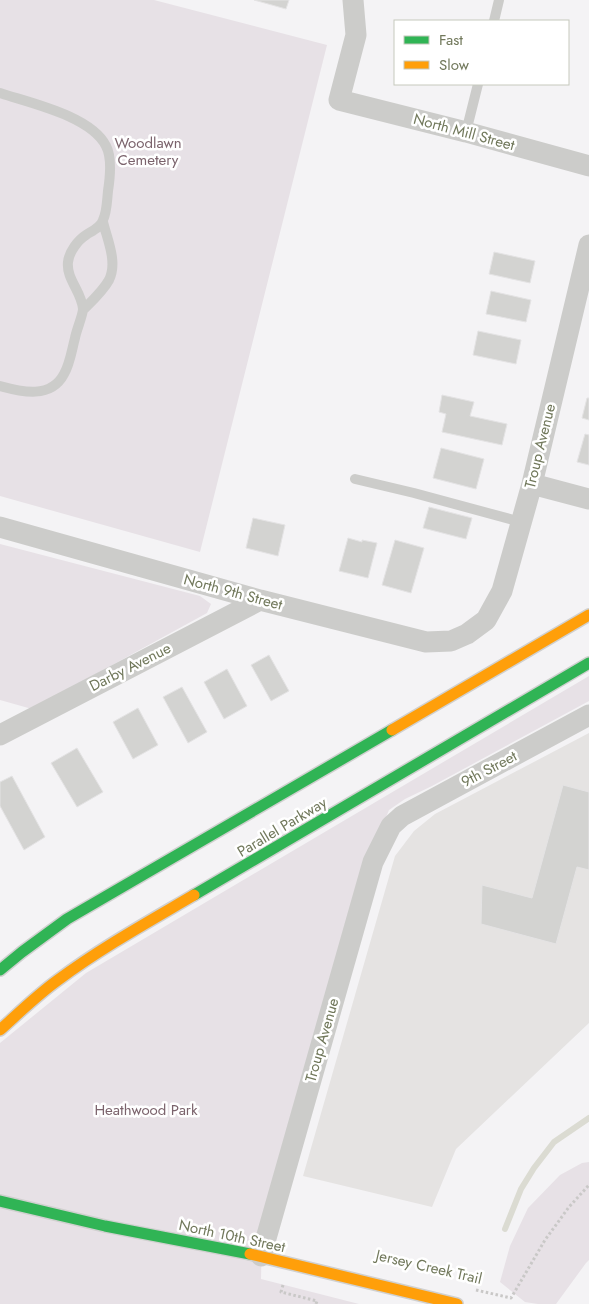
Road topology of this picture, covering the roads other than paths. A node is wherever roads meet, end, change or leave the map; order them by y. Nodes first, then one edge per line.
1 (353, 0) edge
2 (499, 0) edge
3 (494, 20) edge
4 (478, 85) edge
5 (0, 93) edge
6 (466, 132) junction
7 (589, 166) edge
8 (103, 222) junction
9 (589, 245) edge
10 (83, 310) junction
11 (0, 386) edge
12 (355, 479) dead end
13 (532, 484) junction
14 (589, 500) edge
15 (521, 522) junction
16 (0, 526) edge
17 (260, 600) junction
18 (589, 615) edge
19 (468, 634) joint
20 (589, 663) edge
21 (589, 715) edge
22 (0, 735) edge
23 (391, 826) joint
24 (0, 970) edge
25 (0, 1030) edge
26 (0, 1202) edge
27 (261, 1256) junction
28 (457, 1304) edge

1 - 6 street, North Mill Street
2 - 3 lane
4 - 6 lane
5 - 8 lane
6 - 7 street, North Mill Street
8 - 10 lane
8 - 10 lane
9 - 13 street, Troup Avenue
10 - 11 lane
12 - 15 lane
13 - 14 street
13 - 15 street, Troup Avenue
15 - 19 street, Troup Avenue
16 - 17 street, North 9th Street
17 - 19 street, North 9th Street
17 - 22 street, Darby Avenue
18 - 24 main road, Parallel Parkway
20 - 25 main road, Parallel Parkway
21 - 23 street, 9th Street
23 - 27 street, Troup Avenue
26 - 27 main road, North 10th Street
27 - 28 main road, North 10th Street

